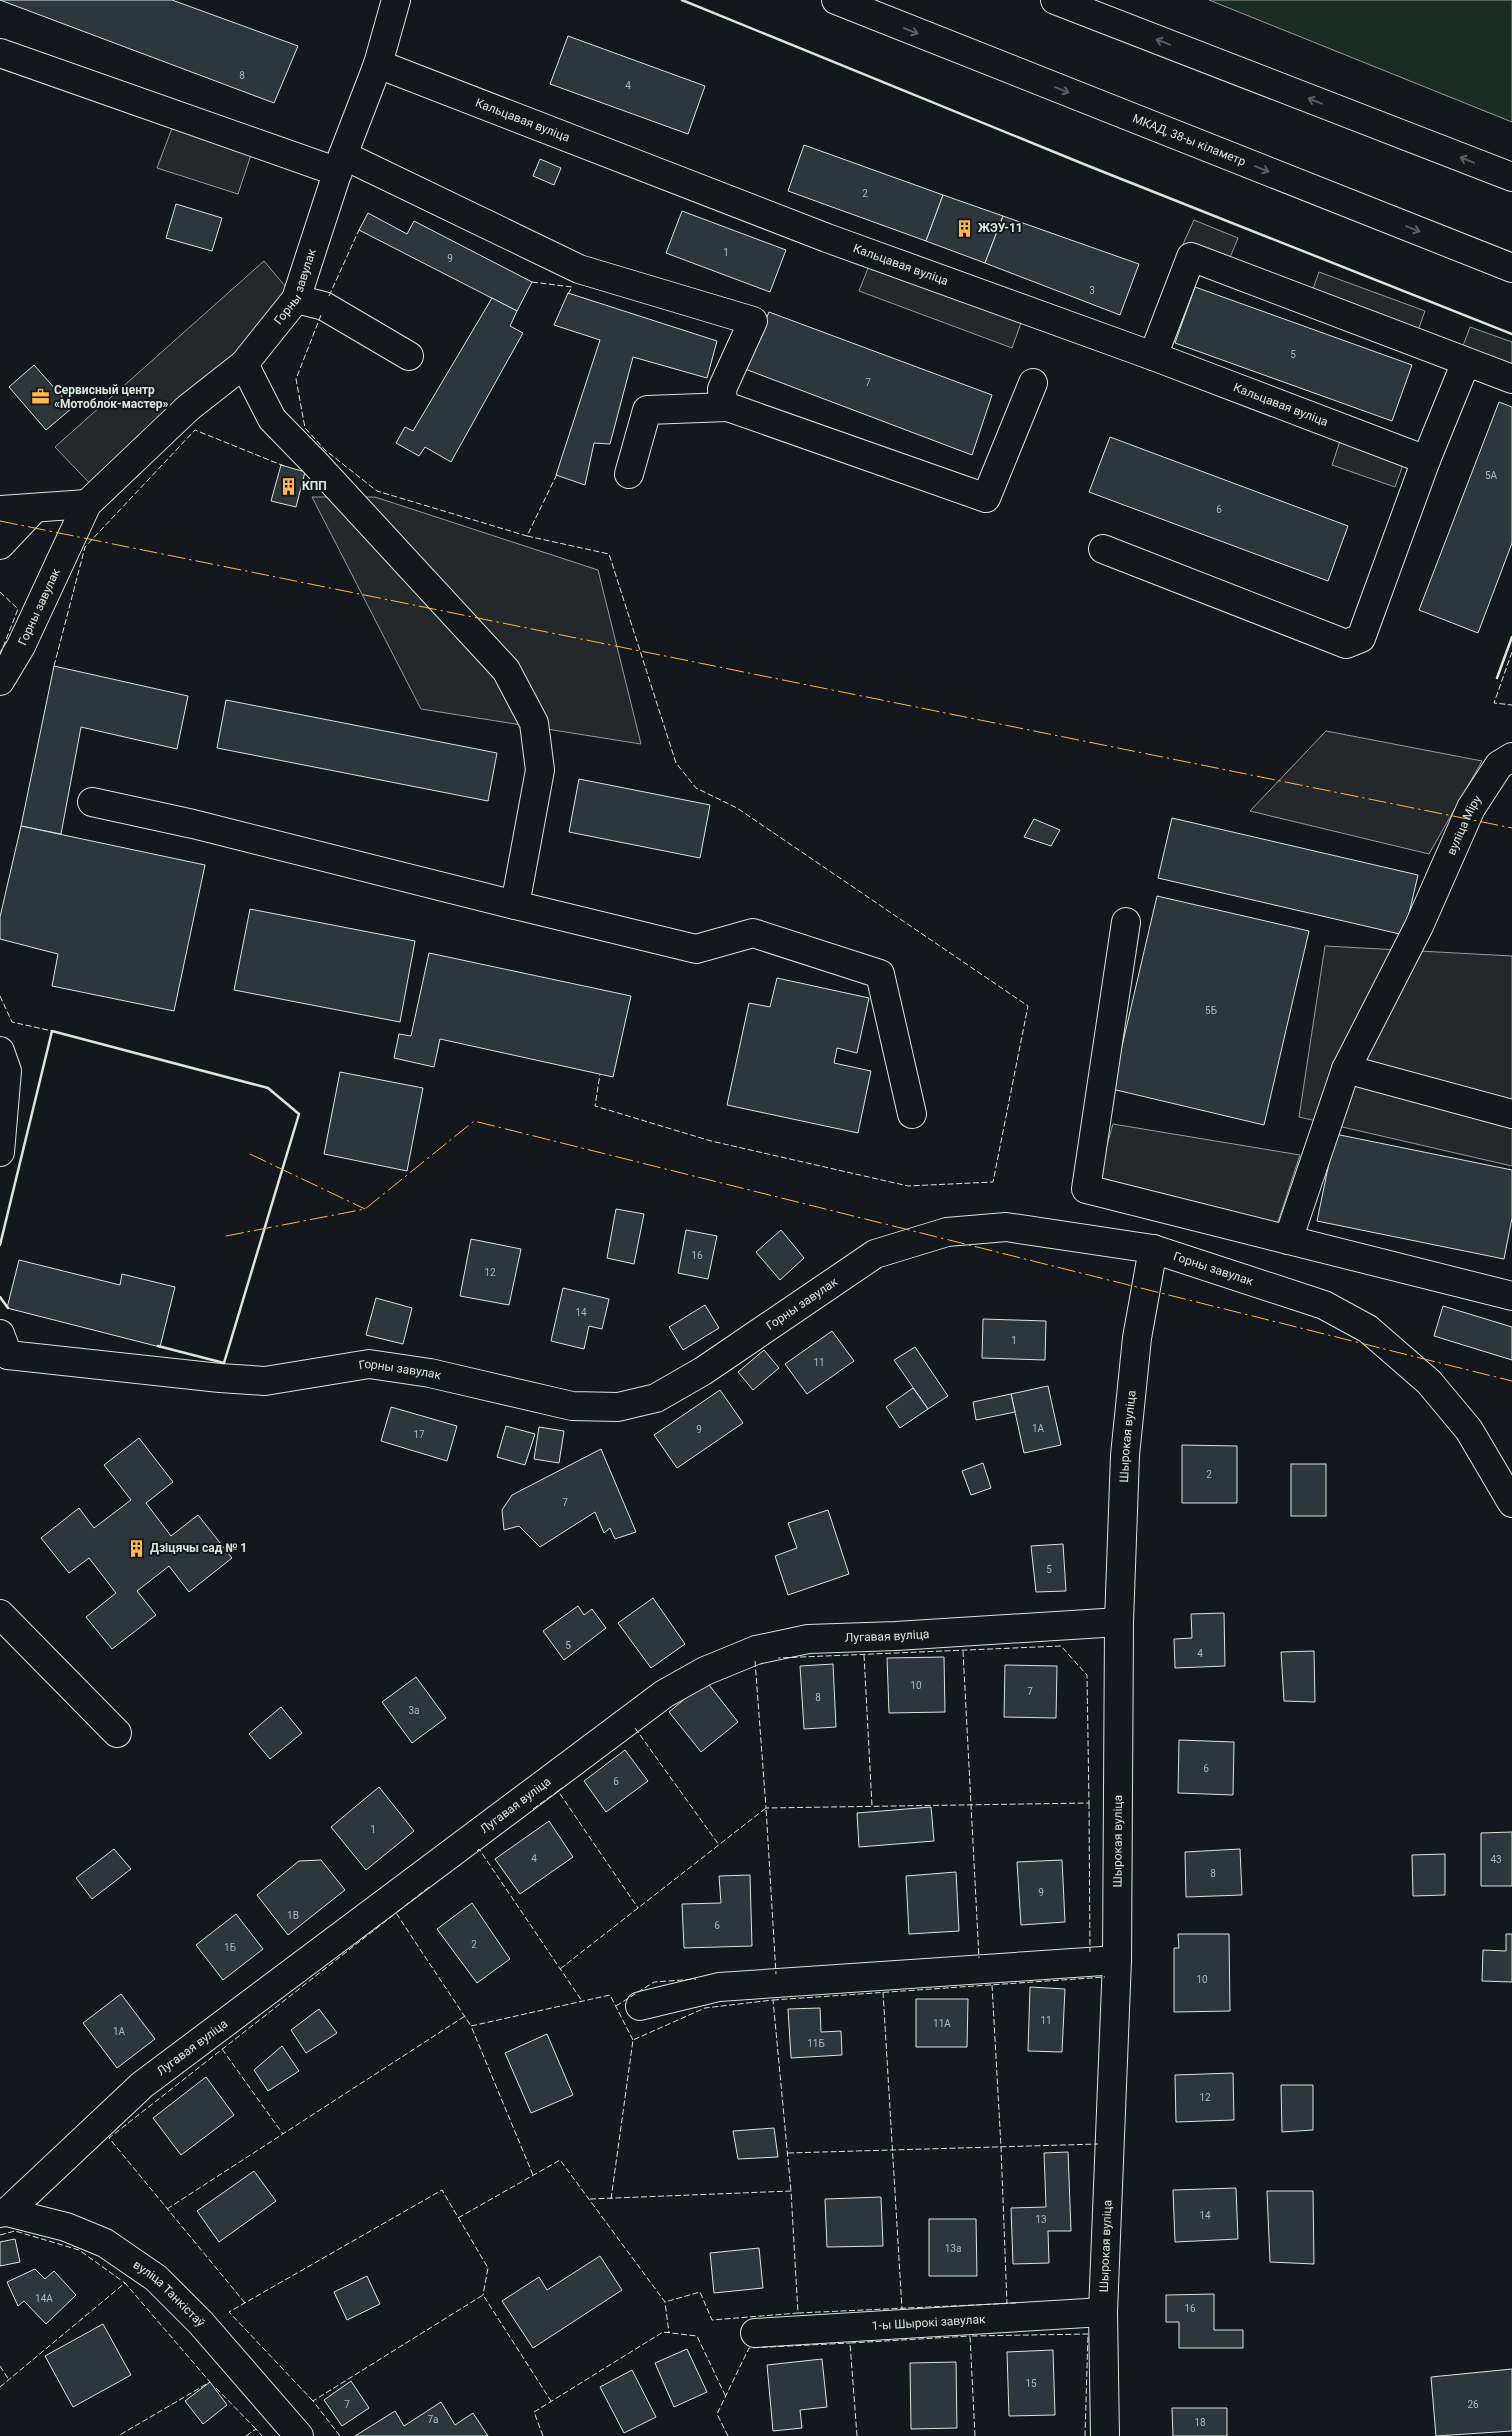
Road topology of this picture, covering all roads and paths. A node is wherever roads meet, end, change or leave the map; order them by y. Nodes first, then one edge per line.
1 (396, 0) edge
2 (836, 0) edge
3 (1055, 0) edge
4 (0, 53) edge
5 (378, 64) junction
6 (340, 163) junction
7 (1512, 177) edge
8 (1512, 268) edge
9 (296, 299) junction
10 (409, 356) dead end
11 (1153, 356) junction
12 (1466, 362) junction
13 (244, 364) junction
14 (1512, 380) edge
15 (1033, 383) dead end
16 (728, 407) junction
17 (1426, 460) junction
18 (629, 474) dead end
19 (87, 504) junction
20 (35, 508) junction
21 (0, 510) edge
22 (0, 545) edge
23 (1103, 549) dead end
24 (0, 681) edge
25 (1512, 757) edge
26 (92, 802) dead end
27 (515, 905) junction
28 (1126, 922) dead end
29 (0, 1051) edge
30 (1346, 1069) junction
31 (912, 1114) dead end
32 (1512, 1114) edge
33 (0, 1152) edge
34 (1288, 1240) junction
35 (1153, 1249) junction
36 (1512, 1296) edge
37 (2, 1352) edge
38 (1512, 1503) edge
39 (0, 1614) edge
40 (1119, 1622) junction
41 (118, 1733) dead end
42 (1117, 1960) junction
43 (640, 2006) dead end
44 (3, 2213) edge
45 (1104, 2312) junction
46 (754, 2333) dead end
47 (299, 2436) edge
48 (1105, 2436) edge

1 - 5 main road, Горны завулак
2 -> 8 main road, МКАД, 38-ы кіламетр
7 -> 3 main road
4 - 6 main road
5 - 6 main road, Горны завулак
5 - 11 main road, Кальцавая вуліца
6 - 9 main road, Горны завулак
6 - 16 main road
9 - 10 main road
9 - 13 main road, Горны завулак
11 - 12 main road
11 - 17 main road, Кальцавая вуліца
12 - 14 main road
12 - 17 main road
13 - 19 main road, Горны завулак
13 - 27 main road
15 - 16 main road
16 - 18 main road
17 - 23 main road
19 - 20 main road
19 - 24 main road, Горны завулак
20 - 21 main road
20 - 22 main road
25 - 30 main road, вуліца Міру
26 - 27 main road
27 - 31 main road
28 - 34 main road
29 - 33 main road
30 - 32 main road
30 - 34 main road, вуліца Міру
34 - 36 main road
35 - 37 main road, Горны завулак
35 - 38 main road, Горны завулак
35 - 40 main road, Шырокая вуліца
39 - 41 main road
40 - 42 main road, Шырокая вуліца
40 - 44 main road, Лугавая вуліца
42 - 43 main road
42 - 45 main road, Шырокая вуліца
44 - 47 main road, вуліца Танкістаў
45 - 46 main road, 1-ы Шырокі завулак
45 - 48 main road, Шырокая вуліца

